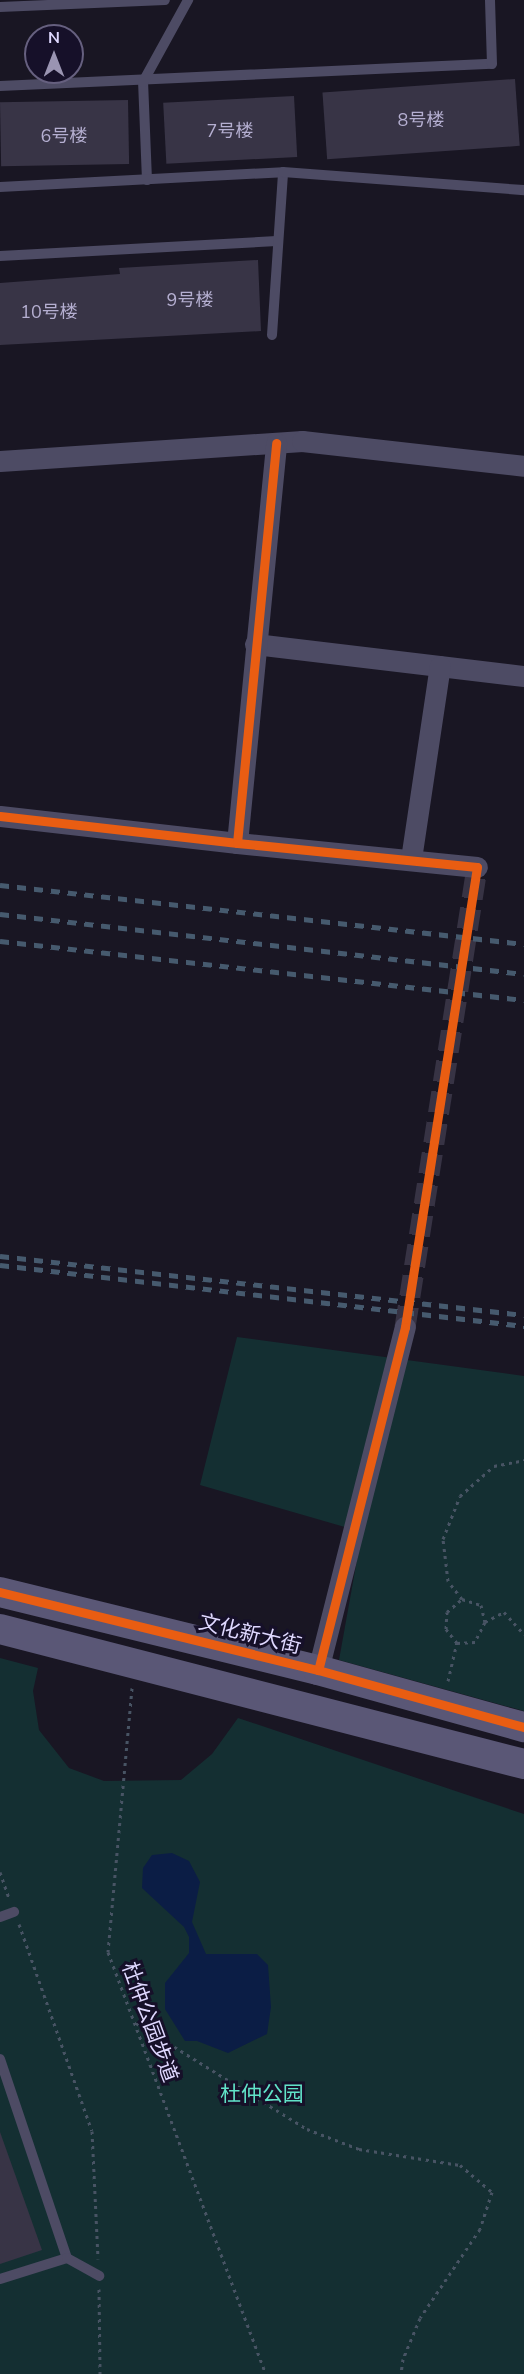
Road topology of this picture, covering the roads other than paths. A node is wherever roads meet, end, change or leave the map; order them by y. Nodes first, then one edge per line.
1 (165, 0) edge
2 (188, 0) edge
3 (490, 0) edge
4 (0, 8) edge
5 (143, 82) junction
6 (0, 86) edge
7 (283, 172) junction
8 (147, 180) junction
9 (0, 187) edge
10 (524, 190) edge
11 (277, 241) junction
12 (0, 256) edge
13 (273, 334) dead end
14 (276, 443) junction
15 (0, 461) edge
16 (524, 466) edge
17 (255, 644) junction
18 (440, 666) junction
19 (524, 676) edge
20 (0, 816) edge
21 (237, 843) junction
22 (411, 860) junction
23 (477, 867) dead end
24 (405, 1327) tunnel mouth
25 (0, 1592) edge
26 (0, 1629) edge
27 (318, 1670) junction
28 (524, 1727) edge
29 (524, 1764) edge
30 (14, 1912) road end
31 (0, 1917) edge
32 (0, 2059) edge
33 (67, 2258) junction
34 (99, 2276) road end
35 (0, 2279) edge

1 - 4 lane
2 - 5 lane
3 - 5 lane
5 - 6 lane
5 - 8 lane
7 - 8 lane
7 - 10 lane
7 - 11 lane
8 - 9 lane
11 - 12 lane
11 - 13 lane
14 - 15 street
14 - 16 street
14 - 17 street
17 - 18 street
17 - 21 street
18 - 19 street
18 - 22 street
20 - 21 street
21 - 22 street
22 - 23 street
24 - 27 street
25 - 27 street, 文化新大街
26 - 29 street
27 - 28 street, 文化新大街
30 - 31 lane
32 - 33 lane
33 - 34 lane
33 - 35 lane

